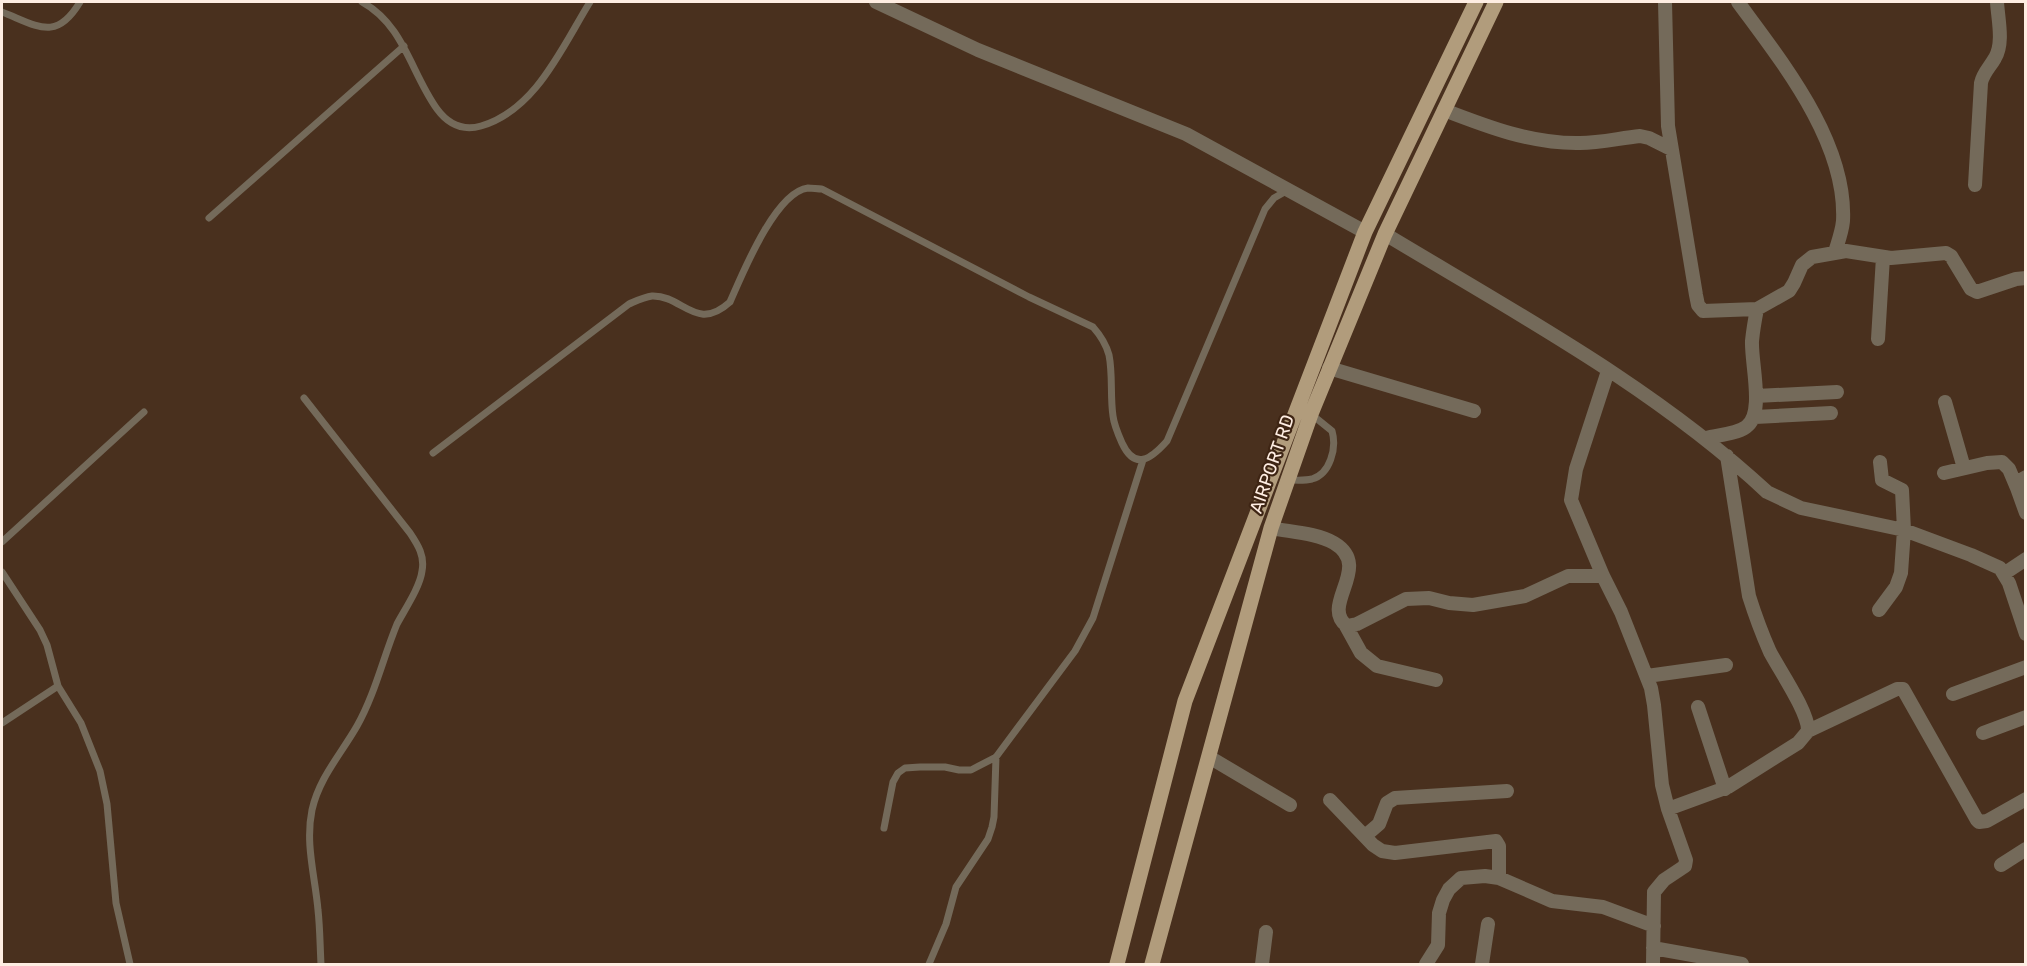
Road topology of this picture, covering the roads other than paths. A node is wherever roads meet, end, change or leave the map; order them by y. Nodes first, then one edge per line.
1 (80, 2) edge
2 (362, 2) edge
3 (590, 2) edge
4 (876, 2) edge
5 (1476, 2) edge
6 (1496, 2) edge
7 (1665, 2) edge
8 (1742, 2) edge
9 (1997, 2) edge
10 (2, 12) edge
11 (404, 46) junction
12 (1444, 110) junction
13 (1671, 149) junction
14 (1975, 185) dead end
15 (1288, 190) junction
16 (209, 218) dead end
17 (1365, 232) junction
18 (1385, 234) junction
19 (1835, 252) junction
20 (1883, 257) junction
21 (2025, 278) edge
22 (1757, 309) junction
23 (1878, 339) dead end
24 (1329, 368) junction
25 (1608, 371) junction
26 (1837, 392) dead end
27 (1756, 396) junction
28 (304, 398) dead end
29 (1945, 402) dead end
30 (1474, 411) dead end
31 (144, 412) dead end
32 (1831, 413) dead end
33 (1311, 414) junction
34 (1755, 417) junction
35 (1706, 438) junction
36 (433, 453) dead end
37 (1727, 456) junction
38 (1143, 460) junction
39 (1880, 462) dead end
40 (1964, 468) junction
41 (1944, 472) dead end
42 (1288, 480) junction
43 (2021, 482) edge
44 (2025, 513) edge
45 (1271, 528) junction
46 (1904, 530) junction
47 (2, 542) edge
48 (2025, 558) edge
49 (2, 572) edge
50 (2005, 573) junction
51 (1603, 576) junction
52 (1879, 610) dead end
53 (1345, 624) junction
54 (2025, 634) edge
55 (1726, 665) dead end
56 (2025, 667) edge
57 (1647, 676) junction
58 (1436, 680) dead end
59 (58, 686) junction
60 (1953, 694) dead end
61 (1698, 707) dead end
62 (2025, 717) edge
63 (2, 723) edge
64 (1808, 731) junction
65 (1983, 733) dead end
66 (996, 757) junction
67 (1209, 757) junction
68 (1725, 789) junction
69 (1507, 791) dead end
70 (2025, 799) edge
71 (1330, 800) dead end
72 (1290, 805) dead end
73 (1668, 809) junction
74 (884, 828) dead end
75 (1365, 836) junction
76 (2025, 849) edge
77 (2001, 865) dead end
78 (1499, 878) junction
79 (1488, 924) dead end
80 (1653, 926) junction
81 (1266, 932) dead end
82 (1653, 948) junction
83 (130, 964) edge
84 (321, 964) edge
85 (929, 964) edge
86 (1117, 964) edge
87 (1152, 964) edge
88 (1262, 964) edge
89 (1426, 964) edge
90 (1482, 964) edge
91 (1653, 964) edge
92 (1742, 964) edge

1 - 10 lane
2 - 11 lane
3 - 11 lane
4 - 15 street
5 - 17 main road
6 - 12 main road, AIRPORT RD
7 - 13 street
8 - 19 street
9 - 14 street
11 - 16 lane
12 - 13 street
12 - 18 main road, AIRPORT RD
13 - 22 street
15 - 17 street
15 - 38 lane
17 - 86 main road
18 - 24 main road, AIRPORT RD
18 - 25 street
19 - 20 street
19 - 22 street
20 - 21 street
20 - 23 street
22 - 27 street
24 - 30 street
24 - 33 main road, AIRPORT RD
25 - 35 street
25 - 51 street
26 - 27 street
27 - 34 street
28 - 84 lane
29 - 40 street
31 - 47 lane
32 - 34 street
33 - 42 main road, AIRPORT RD
33 - 42 lane
34 - 35 street
35 - 37 street
36 - 38 lane
37 - 46 street
37 - 64 street
38 - 66 lane
39 - 46 street
40 - 41 street
40 - 43 street
42 - 45 main road, AIRPORT RD
43 - 44 street
45 - 53 street
45 - 67 main road, AIRPORT RD
46 - 50 street
46 - 52 street
48 - 50 street
49 - 59 lane
50 - 54 street
51 - 53 street
51 - 57 street
53 - 58 street
55 - 57 street
56 - 60 street
57 - 73 street
59 - 63 lane
59 - 83 lane
61 - 68 street
62 - 65 street
64 - 68 street
64 - 70 street
66 - 74 lane
66 - 85 lane
67 - 72 street
67 - 87 main road, AIRPORT RD
68 - 73 street
69 - 75 street
71 - 75 street
73 - 80 street
75 - 78 street
76 - 77 street
78 - 80 street
78 - 89 street
79 - 90 street
80 - 82 street
81 - 88 street
82 - 91 street
82 - 92 street

